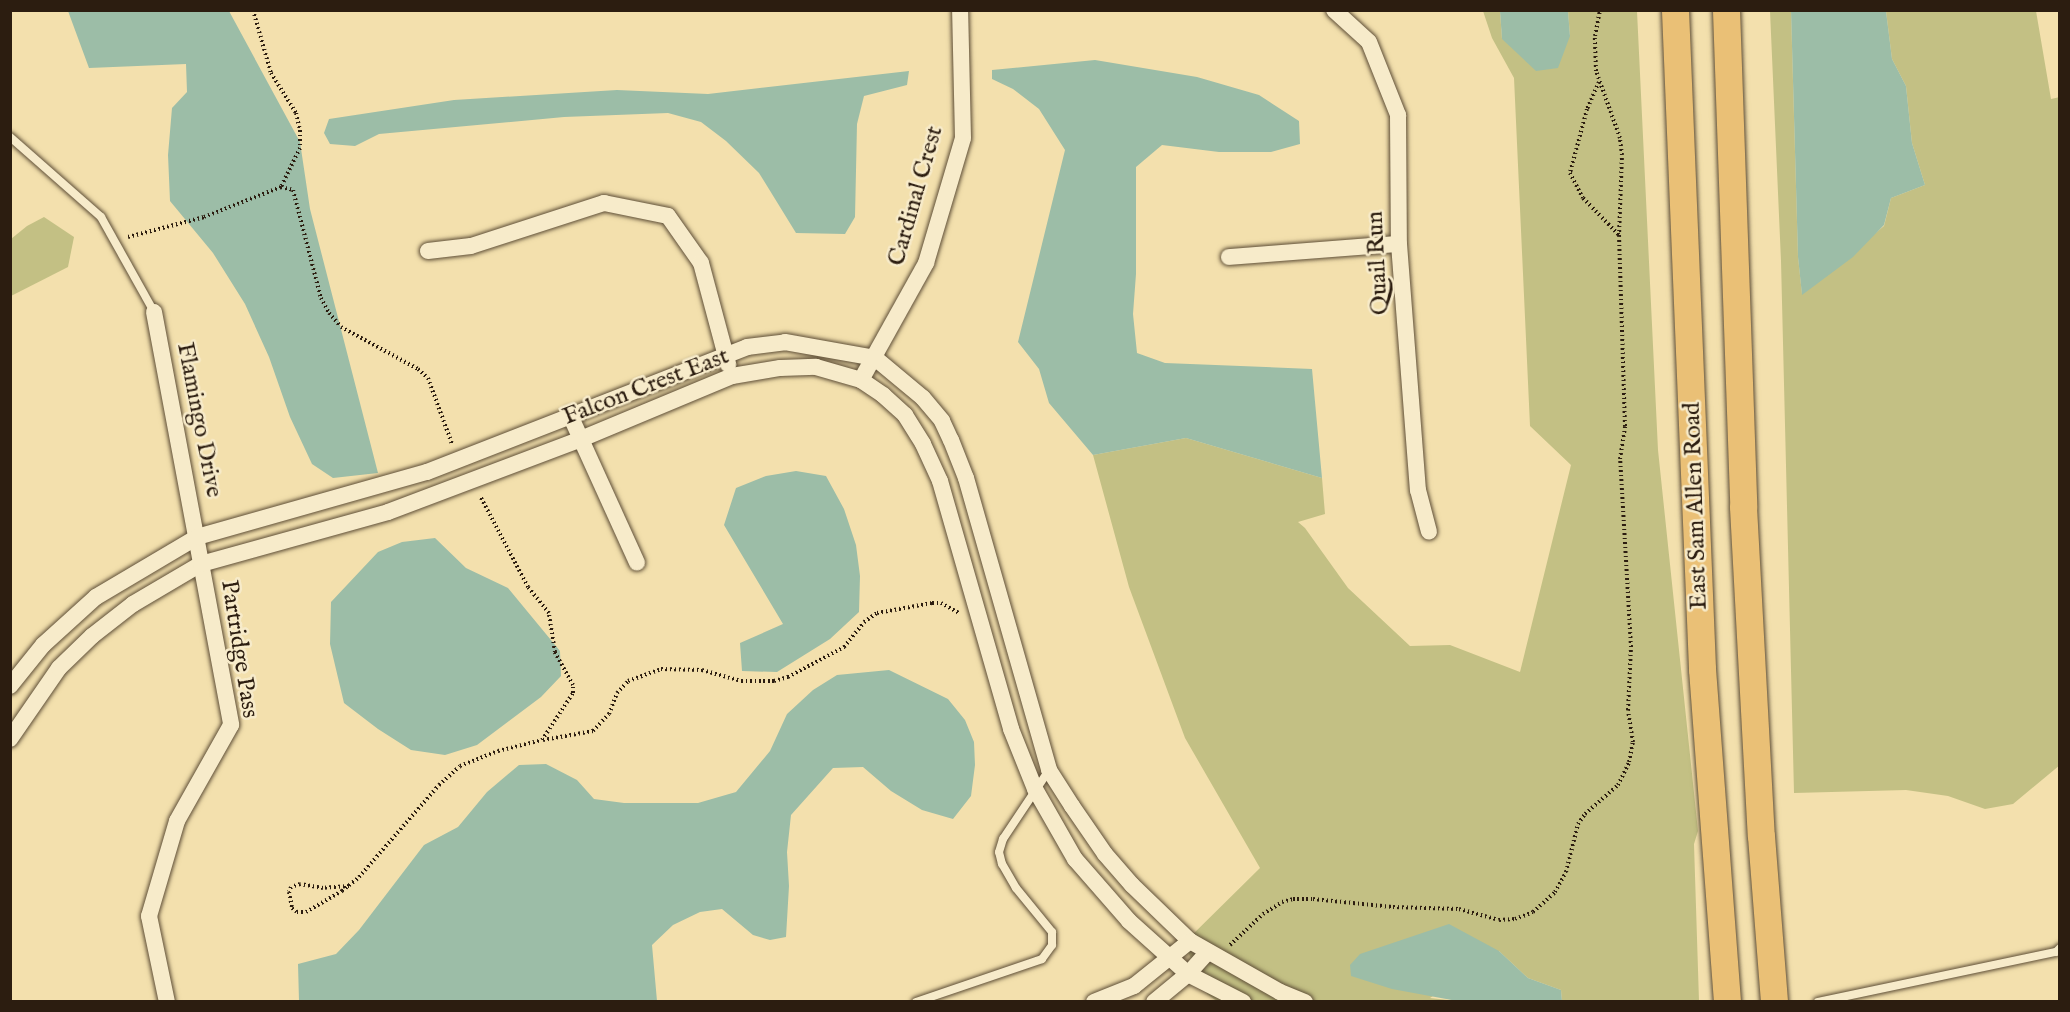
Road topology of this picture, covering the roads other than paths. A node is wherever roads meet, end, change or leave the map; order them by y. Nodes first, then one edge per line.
1 (960, 10) edge
2 (1334, 10) edge
3 (1675, 10) edge
4 (1726, 10) edge
5 (10, 137) edge
6 (1399, 244) junction
7 (428, 251) dead end
8 (1229, 257) dead end
9 (154, 312) joint
10 (725, 356) junction
11 (875, 358) junction
12 (732, 376) junction
13 (861, 380) junction
14 (570, 415) junction
15 (581, 439) junction
16 (359, 493) junction
17 (368, 518) junction
18 (1429, 532) dead end
19 (196, 537) junction
20 (984, 545) junction
21 (960, 552) junction
22 (637, 563) dead end
23 (201, 564) junction
24 (10, 686) edge
25 (12, 735) edge
26 (1049, 770) junction
27 (1035, 789) junction
28 (1190, 941) junction
29 (1211, 953) junction
30 (2058, 953) edge
31 (1169, 958) junction
32 (1188, 974) junction
33 (167, 1002) edge
34 (916, 1002) edge
35 (1094, 1002) edge
36 (1154, 1002) edge
37 (1244, 1002) edge
38 (1305, 1002) edge
39 (1727, 1002) edge
40 (1774, 1002) edge
41 (1818, 1002) edge

1 - 11 street, Cardinal Crest
2 - 6 street, Quail Run
3 - 39 main road, East Sam Allen Road
4 - 40 main road
5 - 9 lane
6 - 8 street
6 - 18 street, Quail Run
7 - 10 street
9 - 19 street, Flamingo Drive
10 - 11 street, Falcon Crest East
10 - 12 street
10 - 14 street, Falcon Crest East
11 - 13 street, Cardinal Crest
11 - 20 street, Falcon Crest East
12 - 13 street, Falcon Crest East
12 - 15 street, Falcon Crest East
13 - 21 street, Falcon Crest East
14 - 15 street
14 - 16 street, Falcon Crest East
15 - 17 street, Falcon Crest East
15 - 22 street
16 - 17 street
16 - 19 street, Falcon Crest East
17 - 23 street, Falcon Crest East
19 - 23 street, Partridge Pass
19 - 24 street, Falcon Crest East
20 - 21 street
20 - 26 street, Falcon Crest East
21 - 27 street, Falcon Crest East
23 - 25 street, Falcon Crest East
23 - 33 street, Partridge Pass
26 - 27 lane
26 - 28 street, Falcon Crest East
27 - 31 street, Falcon Crest East
27 - 34 lane
28 - 29 street, Falcon Crest East
28 - 31 street
29 - 32 street
29 - 38 street, Falcon Crest East
30 - 41 lane
31 - 32 street, Falcon Crest East
31 - 35 street
32 - 36 street
32 - 37 street, Falcon Crest East

